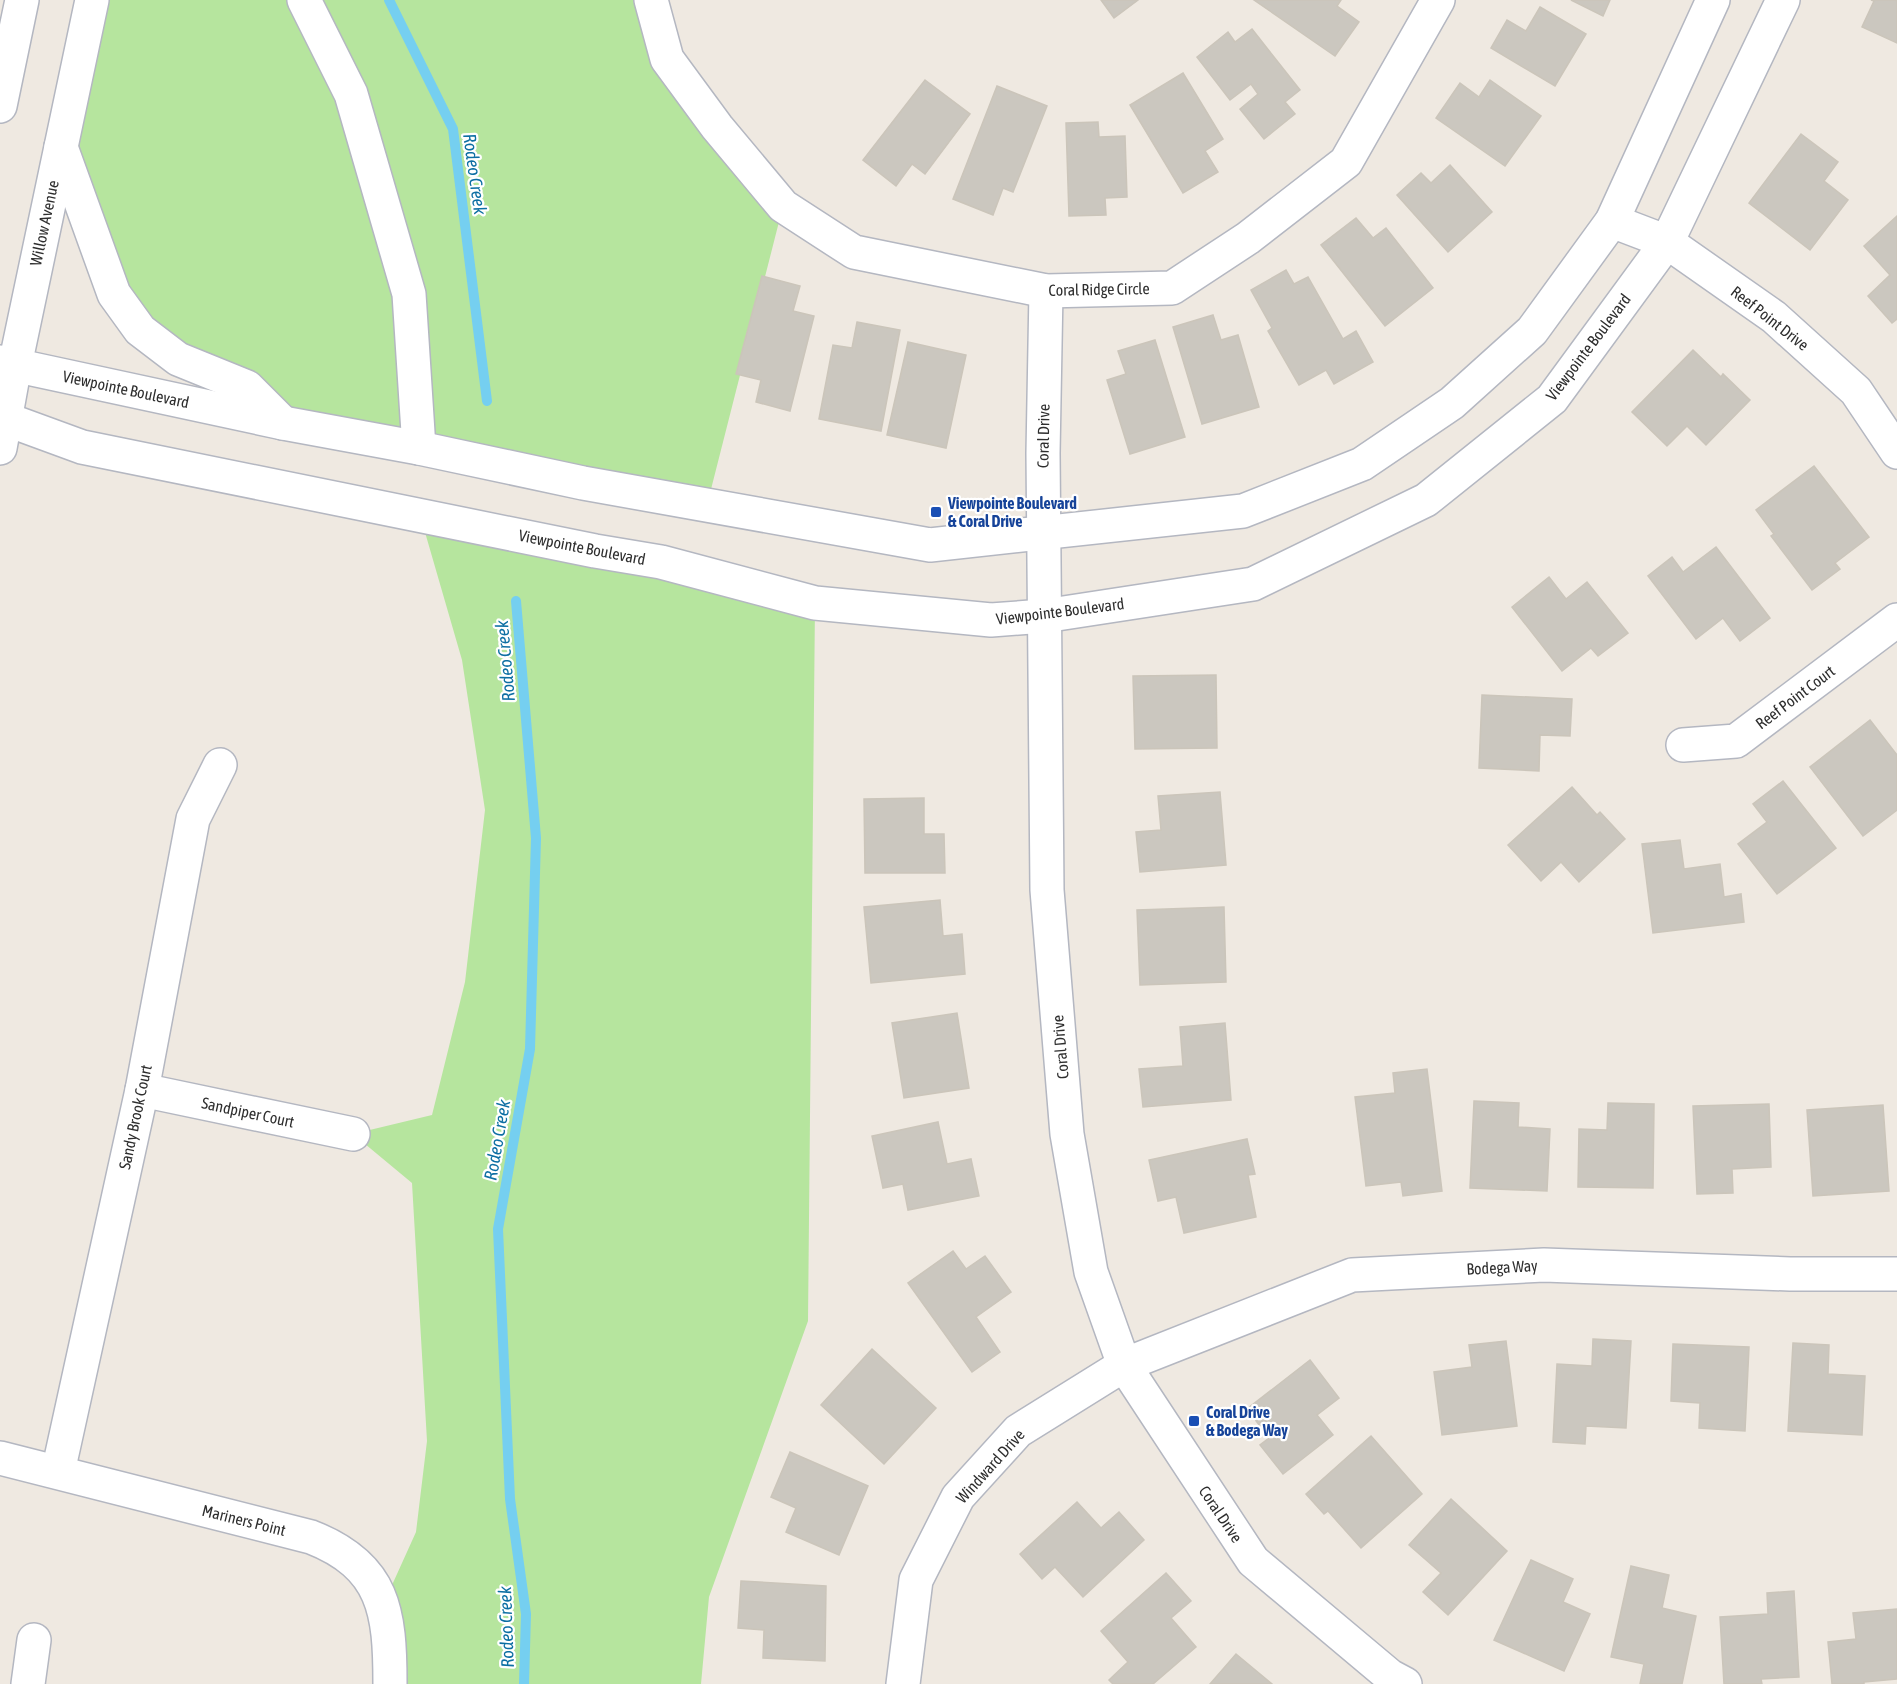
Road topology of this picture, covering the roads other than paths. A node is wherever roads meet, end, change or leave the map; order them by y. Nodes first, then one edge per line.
1 (22, 0) edge
2 (92, 0) edge
3 (304, 0) edge
4 (651, 0) edge
5 (1438, 0) edge
6 (1713, 0) edge
7 (1783, 0) edge
8 (0, 106) edge
9 (61, 147) junction
10 (1612, 221) junction
11 (1667, 242) junction
12 (1046, 291) junction
13 (7, 364) edge
14 (283, 423) junction
15 (2, 427) edge
16 (419, 448) junction
17 (1897, 452) edge
18 (1044, 533) junction
19 (1044, 616) junction
20 (1897, 620) edge
21 (1683, 745) dead end
22 (220, 765) dead end
23 (142, 1089) junction
24 (353, 1134) dead end
25 (1897, 1274) edge
26 (1124, 1365) junction
27 (0, 1458) edge
28 (58, 1472) junction
29 (34, 1640) dead end
30 (28, 1684) edge
31 (390, 1684) edge
32 (903, 1684) edge
33 (1405, 1684) edge

1 - 8 street
2 - 9 street, Willow Avenue
3 - 16 street
4 - 12 street, Coral Ridge Circle
5 - 12 street, Coral Ridge Circle
6 - 10 street, Viewpointe Boulevard
7 - 11 street, Viewpointe Boulevard
9 - 13 street, Willow Avenue
9 - 14 street
10 - 11 street, Reef Point Drive
10 - 18 street, Viewpointe Boulevard
11 - 17 street, Reef Point Drive
11 - 19 street, Viewpointe Boulevard
12 - 18 street, Coral Drive
13 - 14 street, Viewpointe Boulevard
13 - 15 street, Willow Avenue
14 - 16 street, Viewpointe Boulevard
15 - 19 street, Viewpointe Boulevard
16 - 18 street, Viewpointe Boulevard
18 - 19 street, Coral Drive
19 - 26 street, Coral Drive
20 - 21 street, Reef Point Court
22 - 23 street, Sandy Brook Court
23 - 24 street, Sandpiper Court
23 - 28 street, Sandy Brook Court
25 - 26 street, Bodega Way
26 - 32 street, Windward Drive
26 - 33 street, Coral Drive
27 - 28 street, Mariners Point
28 - 31 street, Mariners Point
29 - 30 street

